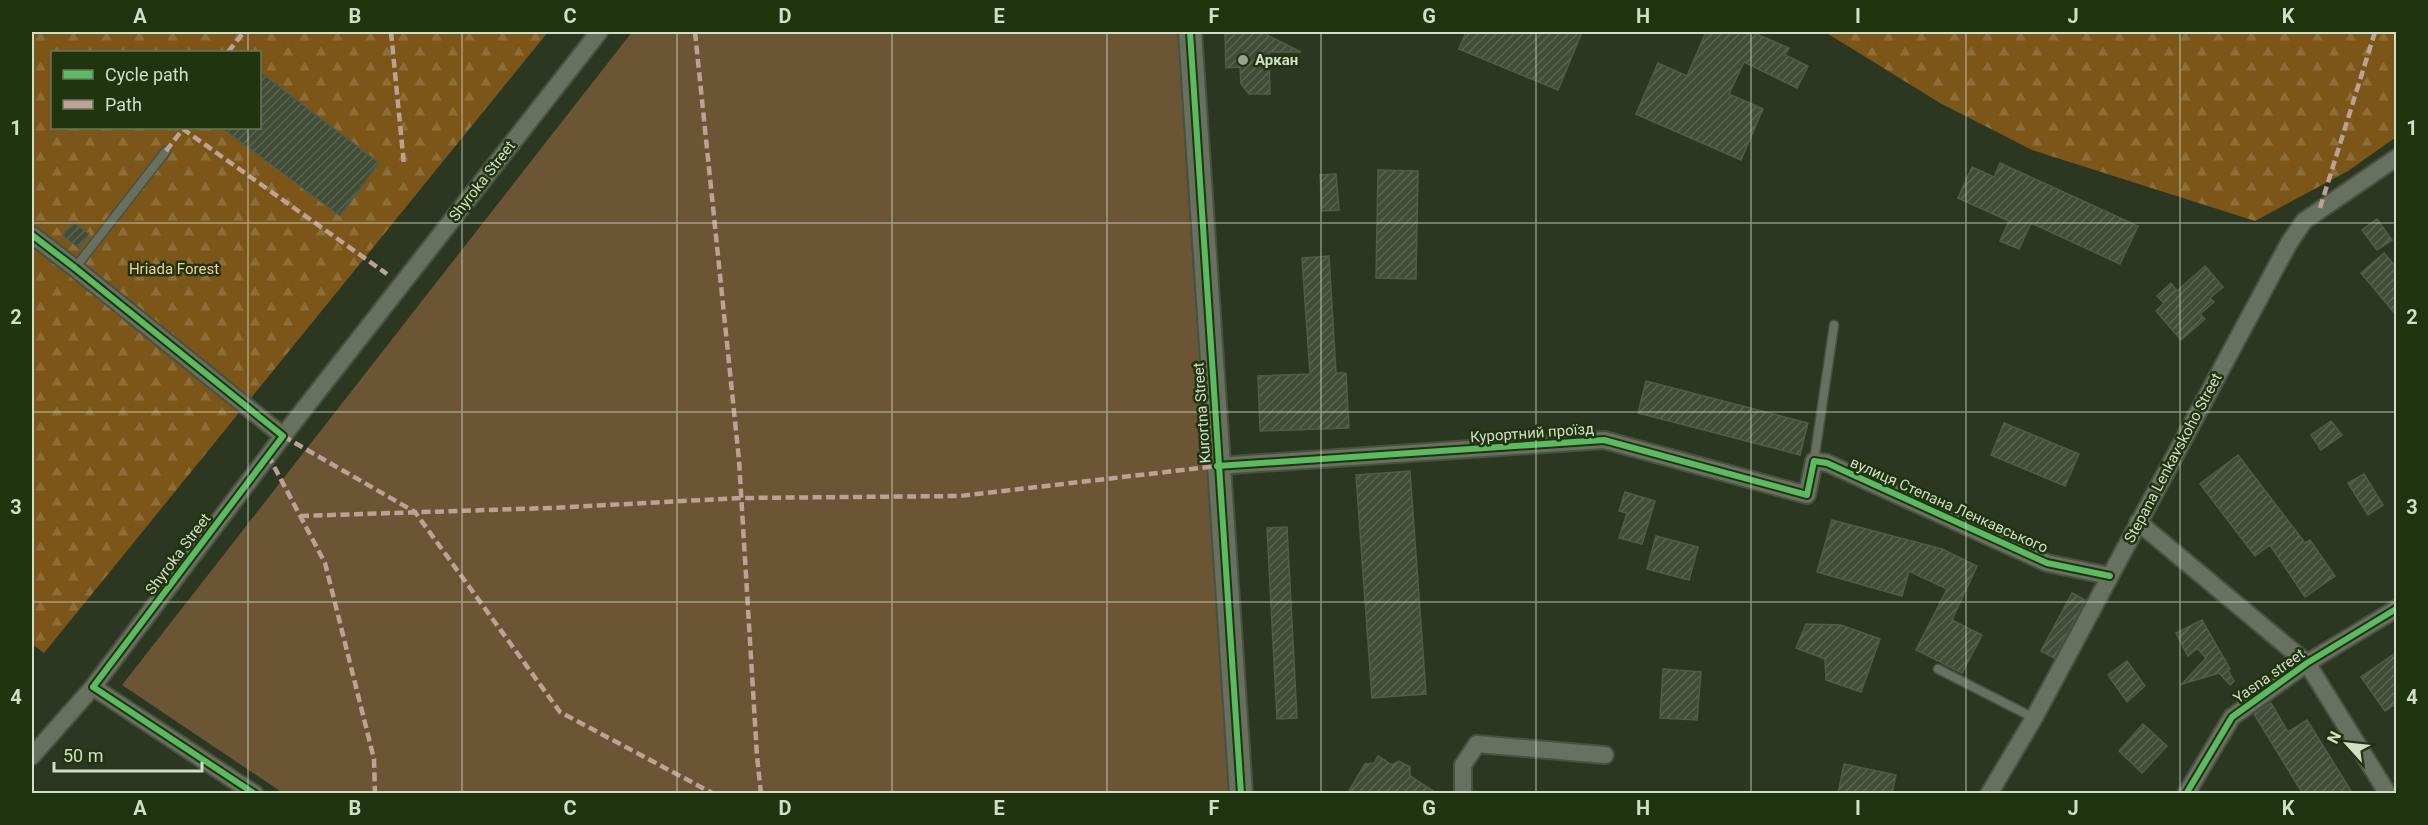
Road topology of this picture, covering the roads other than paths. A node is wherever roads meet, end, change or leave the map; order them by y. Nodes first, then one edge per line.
1 (599, 32) edge
2 (1190, 32) edge
3 (166, 151) dead end
4 (2397, 158) edge
5 (32, 235) edge
6 (75, 268) junction
7 (1834, 325) dead end
8 (283, 436) junction
9 (1814, 461) junction
10 (1217, 466) junction
11 (2138, 522) junction
12 (2110, 576) junction
13 (2397, 609) edge
14 (2307, 663) junction
15 (1938, 669) dead end
16 (93, 687) junction
17 (2034, 718) junction
18 (1605, 755) dead end
19 (32, 756) edge
20 (255, 794) edge
21 (1240, 794) edge
22 (1463, 794) edge
23 (1989, 794) edge
24 (2186, 794) edge
25 (2388, 794) edge

1 - 8 street, Shyroka Street
2 - 10 main road, Kurortna Street
3 - 6 lane
4 - 11 street, Stepana Lenkavskoho Street
5 - 6 street
6 - 8 street
7 - 9 lane, Курортний проїзд
8 - 16 street, Shyroka Street
9 - 10 street, Курортний проїзд
9 - 12 street, вулиця Степана Ленкавського
10 - 21 main road, Kurortna Street
11 - 12 street, Stepana Lenkavskoho Street
11 - 14 street
12 - 17 street, Stepana Lenkavskoho Street
13 - 14 street, Yasna street
14 - 24 street, Yasna street
14 - 25 street
15 - 17 lane
16 - 19 street, Shyroka Street
16 - 20 street
17 - 23 street, Stepana Lenkavskoho Street
18 - 22 street

